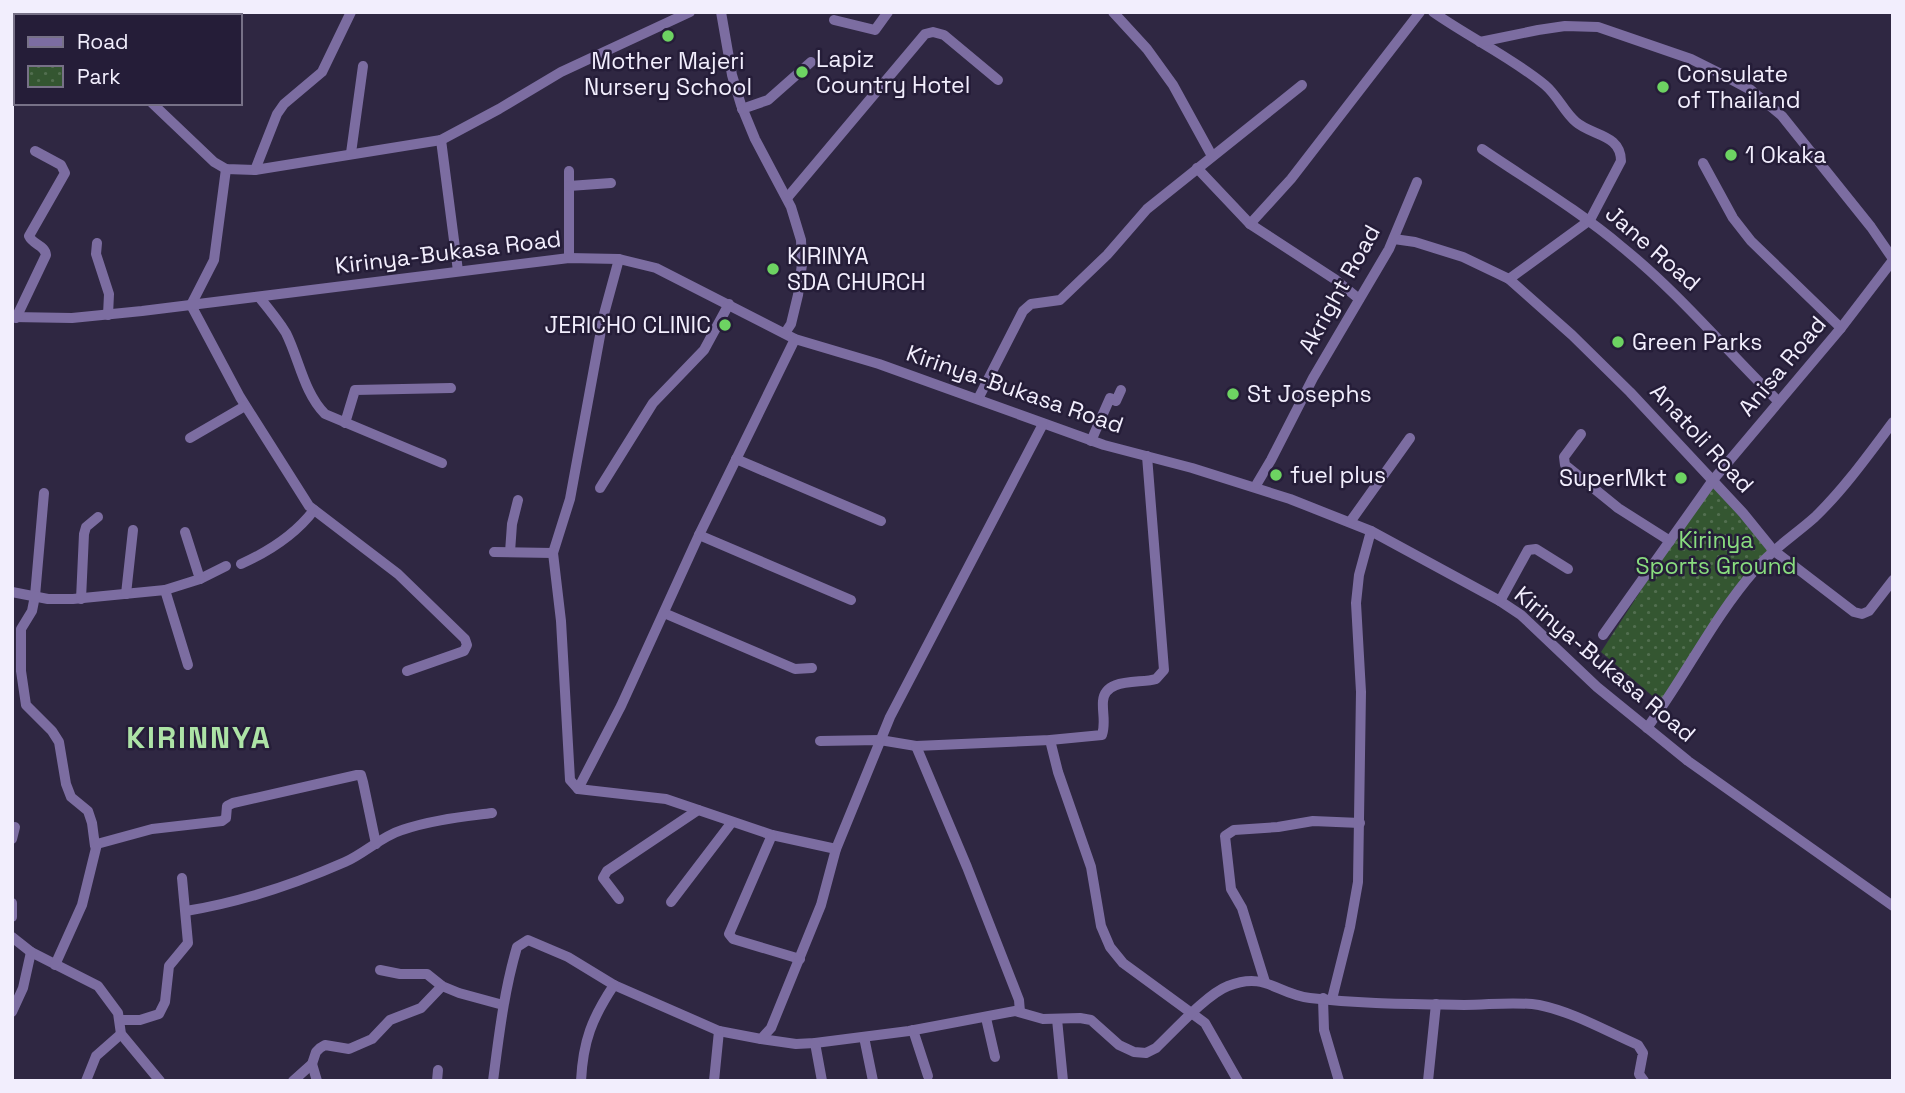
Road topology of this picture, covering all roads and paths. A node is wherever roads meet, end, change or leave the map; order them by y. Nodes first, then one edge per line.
1 (351, 12) edge
2 (690, 12) edge
3 (720, 12) edge
4 (888, 12) edge
5 (1113, 12) edge
6 (1420, 12) edge
7 (1433, 12) edge
8 (834, 20) dead end
9 (1480, 42) junction
10 (811, 62) dead end
11 (363, 66) dead end
12 (998, 80) dead end
13 (1302, 85) dead end
14 (154, 105) edge
15 (171, 105) edge
16 (742, 109) junction
17 (165, 115) junction
18 (441, 140) junction
19 (1482, 149) dead end
20 (35, 151) dead end
21 (351, 153) junction
22 (1212, 156) junction
23 (1703, 163) dead end
24 (1197, 168) junction
25 (226, 169) junction
26 (254, 170) junction
27 (569, 171) dead end
28 (611, 183) dead end
29 (1417, 183) dead end
30 (569, 186) junction
31 (787, 198) junction
32 (1590, 220) junction
33 (1250, 224) junction
34 (1394, 239) junction
35 (97, 243) dead end
36 (615, 257) junction
37 (569, 258) junction
38 (1893, 260) edge
39 (458, 271) junction
40 (1509, 279) junction
41 (259, 297) junction
42 (1359, 299) junction
43 (729, 304) junction
44 (191, 305) junction
45 (108, 315) junction
46 (14, 318) edge
47 (1841, 328) junction
48 (789, 335) junction
49 (451, 388) dead end
50 (1121, 390) dead end
51 (978, 399) junction
52 (1778, 401) junction
53 (245, 406) junction
54 (1893, 422) edge
55 (345, 423) junction
56 (1043, 424) junction
57 (1581, 434) dead end
58 (190, 438) dead end
59 (1410, 438) dead end
60 (1091, 440) junction
61 (1147, 456) junction
62 (736, 459) junction
63 (442, 463) dead end
64 (1713, 480) junction
65 (1255, 487) junction
66 (600, 488) dead end
67 (44, 493) dead end
68 (518, 500) dead end
69 (314, 510) junction
70 (98, 517) dead end
71 (881, 521) dead end
72 (1350, 523) junction
73 (133, 530) dead end
74 (1371, 531) junction
75 (185, 532) dead end
76 (699, 534) junction
77 (1670, 541) junction
78 (552, 549) junction
79 (1773, 550) junction
80 (494, 552) dead end
81 (510, 552) junction
82 (241, 564) dead end
83 (226, 566) dead end
84 (1568, 569) dead end
85 (200, 579) junction
86 (1893, 580) edge
87 (165, 590) junction
88 (12, 592) edge
89 (126, 594) junction
90 (35, 596) junction
91 (81, 599) junction
92 (851, 600) dead end
93 (1500, 601) junction
94 (664, 613) junction
95 (1603, 635) dead end
96 (647, 636) dead end
97 (188, 665) dead end
98 (812, 668) dead end
99 (407, 671) dead end
100 (1647, 729) junction
101 (880, 740) junction
102 (1050, 740) junction
103 (820, 741) dead end
104 (916, 746) junction
105 (578, 789) junction
106 (698, 810) junction
107 (492, 813) dead end
108 (732, 822) junction
109 (1360, 823) junction
110 (15, 827) dead end
111 (772, 835) junction
112 (12, 839) edge
113 (376, 844) junction
114 (95, 846) junction
115 (836, 849) junction
116 (182, 878) dead end
117 (619, 899) dead end
118 (671, 902) dead end
119 (12, 903) edge
120 (1893, 906) edge
121 (186, 911) junction
122 (12, 917) edge
123 (12, 937) edge
124 (31, 952) junction
125 (800, 959) junction
126 (55, 965) junction
127 (380, 970) dead end
128 (1265, 982) junction
129 (614, 985) junction
130 (442, 986) junction
131 (1327, 999) junction
132 (1436, 1004) junction
133 (503, 1005) junction
134 (12, 1012) edge
135 (1020, 1012) junction
136 (1193, 1013) junction
137 (986, 1018) junction
138 (1057, 1019) junction
139 (120, 1020) junction
140 (913, 1030) junction
141 (719, 1031) junction
142 (121, 1034) junction
143 (864, 1037) junction
144 (761, 1039) junction
145 (815, 1043) junction
146 (995, 1057) dead end
147 (312, 1064) junction
148 (929, 1076) dead end
149 (86, 1081) edge
150 (160, 1081) edge
151 (293, 1081) edge
152 (317, 1081) edge
153 (493, 1081) edge
154 (580, 1081) edge
155 (715, 1081) edge
156 (822, 1081) edge
157 (873, 1081) edge
158 (1063, 1081) edge
159 (1238, 1081) edge
160 (1339, 1081) edge
161 (1427, 1081) edge
162 (1644, 1081) edge

1 - 26 street
2 - 18 street
3 - 16 street
3 - 48 street
4 - 8 street
5 - 22 street
6 - 33 street
7 - 9 street
9 - 32 street
9 - 38 street
10 - 16 street
11 - 21 street
12 - 31 street
13 - 22 street
14 - 17 street
15 - 17 street
16 - 31 street
17 - 25 street
18 - 21 street
18 - 39 street
19 - 32 street, Jane Road
20 - 46 street
21 - 26 street
22 - 24 street
23 - 47 street
24 - 33 street
24 - 51 street
25 - 26 street
25 - 44 street
27 - 30 street
28 - 30 street
29 - 34 street, Akright Road
30 - 37 street
31 - 48 street
32 - 40 street
32 - 52 street, Jane Road
33 - 42 street
34 - 40 street, Anatoli Road
34 - 42 street, Akright Road
35 - 45 street
36 - 37 street, Kirinya-Bukasa Road
36 - 43 street, Kirinya-Bukasa Road
36 - 78 street
37 - 39 street, Kirinya-Bukasa Road
38 - 47 street, Anisa Road
39 - 41 street, Kirinya-Bukasa Road
40 - 64 street, Anatoli Road
41 - 44 street, Kirinya-Bukasa Road
41 - 55 street
42 - 65 street, Akright Road
43 - 48 street, Kirinya-Bukasa Road
43 - 66 street
44 - 45 street, Kirinya-Bukasa Road
44 - 53 street
45 - 46 street, Kirinya-Bukasa Road
47 - 52 street, Anisa Road
48 - 51 street, Kirinya-Bukasa Road
48 - 62 street
48 - 96 street
49 - 55 street
50 - 60 street
51 - 56 street, Kirinya-Bukasa Road
52 - 64 street, Anisa Road
53 - 58 street
53 - 69 street
54 - 79 street
55 - 63 street
56 - 60 street, Kirinya-Bukasa Road
56 - 101 street
57 - 77 street
59 - 72 street
60 - 61 street, Kirinya-Bukasa Road
61 - 65 street, Kirinya-Bukasa Road
61 - 102 street
62 - 71 street
62 - 76 street
64 - 77 street, Anisa Road
64 - 79 street, Anatoli Road
65 - 72 street, Kirinya-Bukasa Road
67 - 90 street
68 - 81 street
69 - 82 street
69 - 99 street
70 - 91 street
72 - 74 street, Kirinya-Bukasa Road
73 - 89 street
74 - 93 street, Kirinya-Bukasa Road
74 - 109 street
75 - 85 street
76 - 92 street
76 - 94 street
77 - 95 street, Anisa Road
78 - 81 street
78 - 105 street
79 - 86 street, Anatoli Road
79 - 100 street
80 - 81 street
83 - 85 street
84 - 93 street
85 - 87 street
87 - 89 street
87 - 97 street
88 - 90 street
89 - 91 street
90 - 91 street
90 - 114 street
93 - 100 street, Kirinya-Bukasa Road
94 - 98 street
94 - 105 street
100 - 120 street, Kirinya-Bukasa Road
101 - 103 street
101 - 104 street
101 - 115 street
102 - 104 street
102 - 136 street
104 - 135 street
105 - 106 street
106 - 108 street
106 - 117 street
107 - 113 street
108 - 111 street
108 - 118 street
109 - 128 street
109 - 131 street
110 - 112 street
111 - 115 street
111 - 125 street
113 - 114 street
113 - 121 street
114 - 126 street
115 - 125 street
116 - 121 street
119 - 122 street
121 - 139 street
123 - 124 street
124 - 126 street
124 - 134 street
125 - 144 street
126 - 139 street
127 - 130 street
128 - 131 street
128 - 136 street
129 - 133 street
129 - 141 street
129 - 154 street
130 - 133 street
130 - 147 street
131 - 132 street
131 - 160 street
132 - 161 street
132 - 162 street
133 - 153 street
135 - 137 street
135 - 138 street
136 - 138 street
136 - 159 street
137 - 140 street
137 - 146 street
138 - 158 street
139 - 142 street
140 - 143 street
140 - 148 street
141 - 144 street
141 - 155 street
142 - 149 street
142 - 150 street
143 - 145 street
143 - 157 street
144 - 145 street
145 - 156 street
147 - 151 street
147 - 152 street

